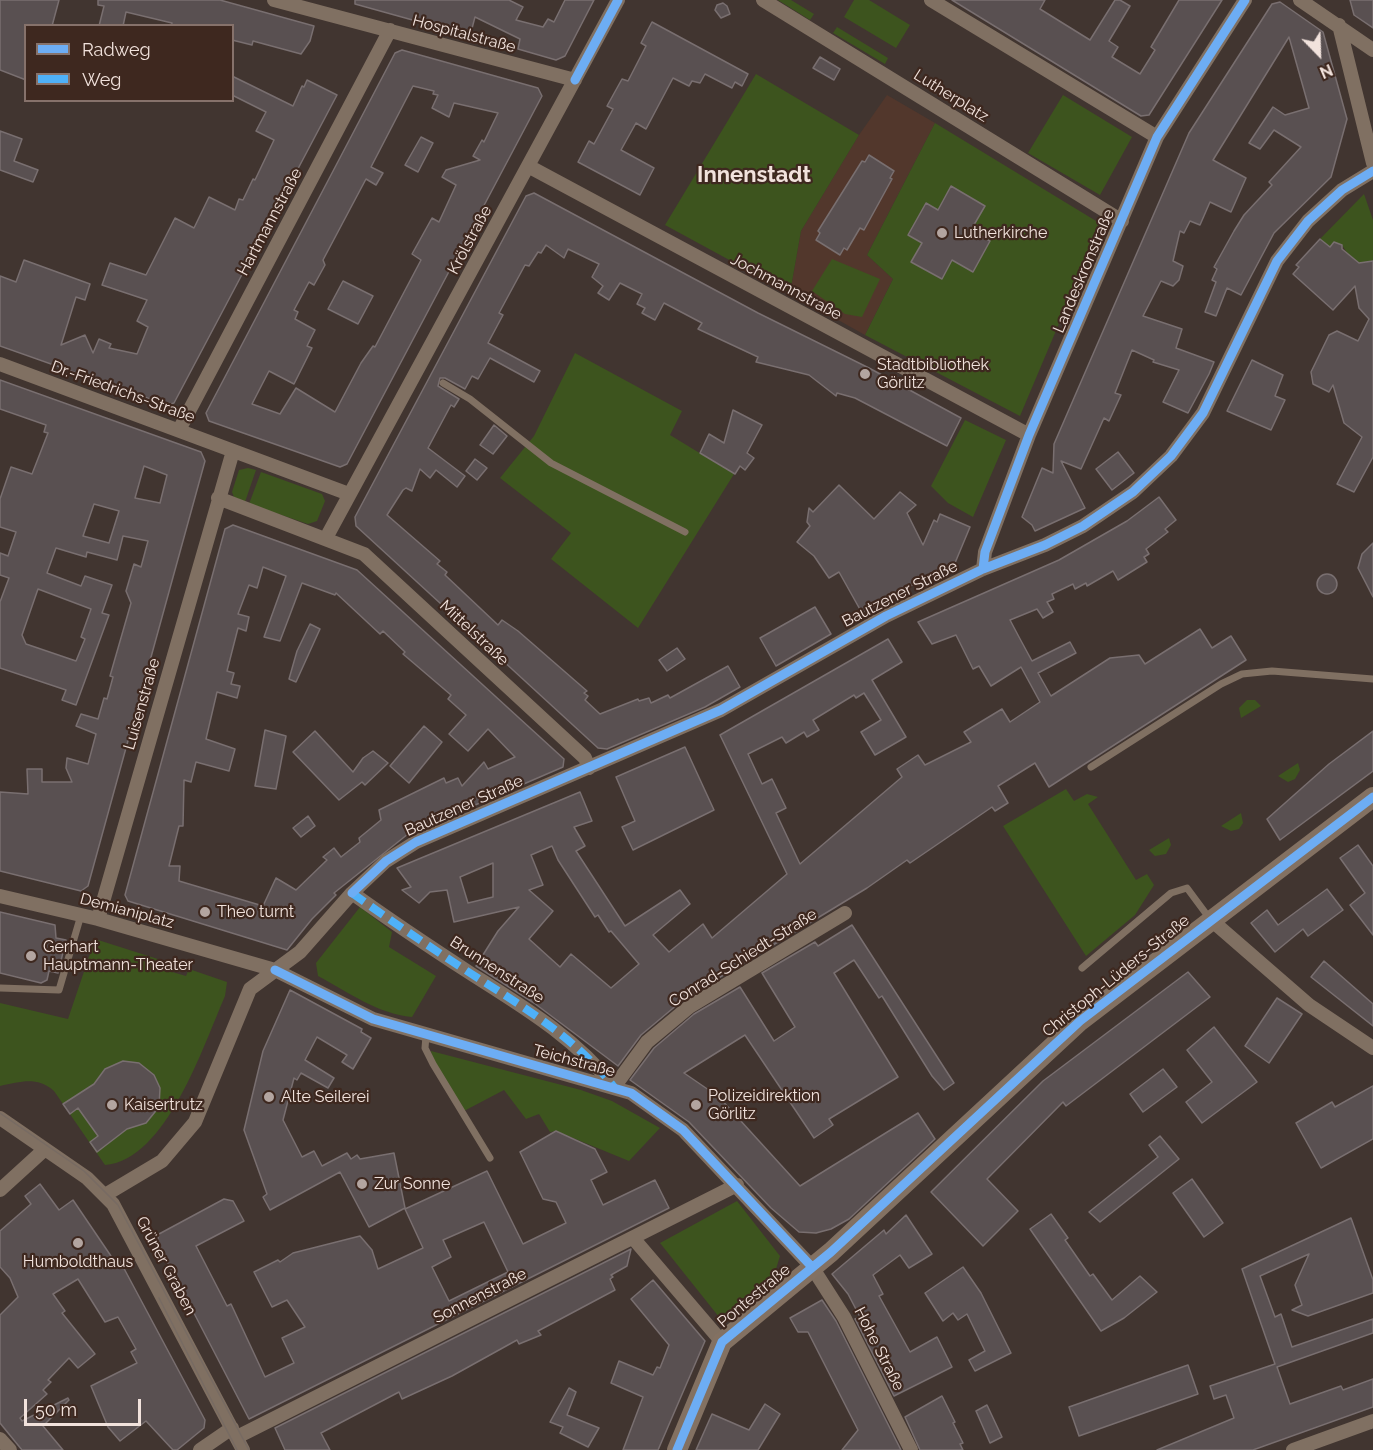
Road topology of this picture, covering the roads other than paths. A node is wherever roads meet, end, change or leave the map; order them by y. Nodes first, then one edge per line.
1 (274, 0) edge
2 (618, 0) edge
3 (763, 0) edge
4 (931, 0) edge
5 (1245, 0) edge
6 (1300, 0) edge
7 (1339, 25) junction
8 (390, 30) junction
9 (1373, 50) edge
10 (575, 80) junction
11 (1157, 138) junction
12 (1373, 163) edge
13 (528, 166) junction
14 (1373, 171) edge
15 (1122, 221) junction
16 (0, 364) edge
17 (443, 383) dead end
18 (179, 430) junction
19 (1029, 435) junction
20 (233, 451) junction
21 (349, 494) junction
22 (218, 498) junction
23 (685, 532) dead end
24 (326, 538) junction
25 (983, 569) junction
26 (1373, 679) edge
27 (1090, 767) dead end
28 (589, 768) junction
29 (1373, 797) edge
30 (352, 893) junction
31 (0, 896) edge
32 (844, 914) dead end
33 (81, 915) junction
34 (1210, 919) junction
35 (98, 920) junction
36 (1082, 968) dead end
37 (275, 970) junction
38 (0, 988) edge
39 (426, 1035) junction
40 (1373, 1048) edge
41 (614, 1087) junction
42 (0, 1118) edge
43 (45, 1149) junction
44 (490, 1158) dead end
45 (737, 1185) junction
46 (0, 1190) edge
47 (105, 1195) junction
48 (633, 1238) junction
49 (812, 1267) junction
50 (722, 1342) junction
51 (1373, 1421) edge
52 (235, 1432) junction
53 (0, 1439) edge
54 (10, 1450) edge
55 (200, 1450) edge
56 (243, 1450) edge
57 (677, 1450) edge
58 (911, 1450) edge
59 (1293, 1450) edge

1 - 8 street, Hospitalstraße
2 - 10 street, Krölstraße
3 - 15 street, Lutherplatz
4 - 11 street
5 - 11 street, Landeskronstraße
6 - 7 street
7 - 9 street
7 - 12 street
8 - 10 street, Hospitalstraße
8 - 18 street, Hartmannstraße
10 - 13 street, Krölstraße
11 - 15 street, Landeskronstraße
13 - 19 street, Jochmannstraße
13 - 21 street, Krölstraße
14 - 25 street, Bautzener Straße
15 - 19 street, Landeskronstraße
16 - 18 street, Dr.-Friedrichs-Straße
17 - 23 lane
18 - 20 street, Dr.-Friedrichs-Straße
19 - 25 street, Landeskronstraße
20 - 21 street, Dr.-Friedrichs-Straße
20 - 22 street, Luisenstraße
21 - 24 street, Krölstraße
22 - 24 street, Mittelstraße
22 - 35 street, Luisenstraße
24 - 28 street, Mittelstraße
25 - 28 street, Bautzener Straße
26 - 27 lane
28 - 30 street, Bautzener Straße
29 - 34 street, Christoph-Lüders-Straße
30 - 37 street, Bautzener Straße
30 - 41 street, Brunnenstraße
31 - 33 street, Demianiplatz
32 - 41 street, Conrad-Schiedt-Straße
33 - 35 street, Demianiplatz
33 - 38 lane
34 - 36 lane
34 - 40 street, Christoph-Lüders-Straße
34 - 49 street, Christoph-Lüders-Straße
35 - 37 street, Demianiplatz
37 - 39 street, Teichstraße
37 - 47 street
39 - 41 street, Teichstraße
39 - 44 lane
41 - 45 street, Teichstraße
42 - 43 street, Grüner Graben
43 - 46 street
43 - 47 street, Grüner Graben
45 - 48 street, Sonnenstraße
45 - 49 street, Teichstraße
47 - 52 street, Grüner Graben
48 - 50 street
48 - 52 street, Sonnenstraße
49 - 50 street, Pontestraße
49 - 58 street, Hohe Straße
50 - 57 street, Pontestraße
51 - 59 street
52 - 55 street, Sonnenstraße
52 - 56 street, Grüner Graben
53 - 54 street

